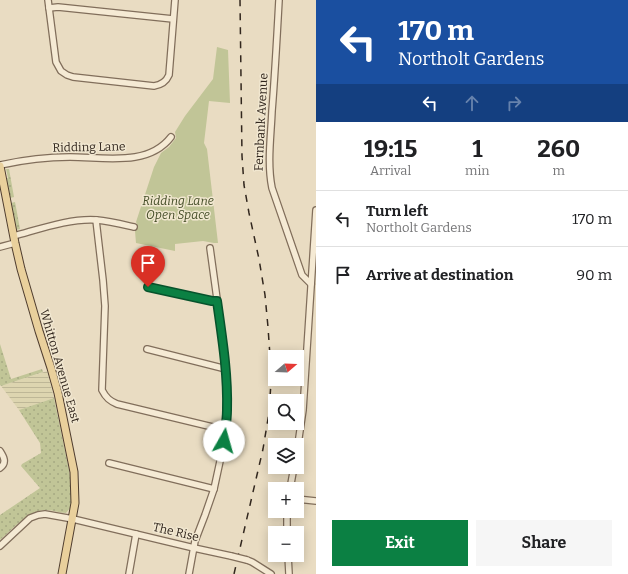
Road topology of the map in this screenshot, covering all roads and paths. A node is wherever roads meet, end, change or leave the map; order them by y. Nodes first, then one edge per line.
1 (48, 0) edge
2 (175, 0) edge
3 (279, 0) edge
4 (49, 8) junction
5 (173, 19) junction
6 (171, 137) dead end
7 (0, 165) edge
8 (316, 210) edge
9 (96, 220) junction
10 (134, 227) dead end
11 (14, 240) junction
12 (0, 247) edge
13 (210, 248) dead end
14 (311, 284) junction
15 (148, 287) dead end
16 (217, 301) junction
17 (147, 349) dead end
18 (225, 367) junction
19 (225, 430) junction
20 (299, 438) edge
21 (0, 451) edge
22 (109, 463) dead end
23 (0, 468) edge
24 (214, 488) junction
25 (304, 500) edge
26 (316, 502) edge
27 (73, 519) junction
28 (136, 534) junction
29 (0, 546) edge
30 (194, 548) junction
31 (288, 562) edge
32 (62, 574) edge
33 (129, 574) edge
34 (189, 574) edge
35 (271, 574) edge
36 (289, 574) edge

1 - 4 street
2 - 5 street
3 - 14 street, Fernbank Avenue
4 - 5 street
4 - 5 street
6 - 7 street, Ridding Lane
7 - 11 main road, Whitton Avenue East
8 - 14 street
9 - 10 street
9 - 11 street
9 - 19 street
11 - 12 street
11 - 27 main road, Whitton Avenue East
13 - 16 street
14 - 20 street
15 - 16 street
16 - 18 street
17 - 18 street
18 - 19 street
19 - 24 street
21 - 23 street
22 - 24 street
24 - 30 street
25 - 26 street
27 - 28 street, The Rise
27 - 29 street, The Rise
27 - 32 main road, Whitton Avenue East
28 - 30 street, The Rise
28 - 33 street
30 - 34 street
30 - 35 street, The Rise, bridge
31 - 36 street

